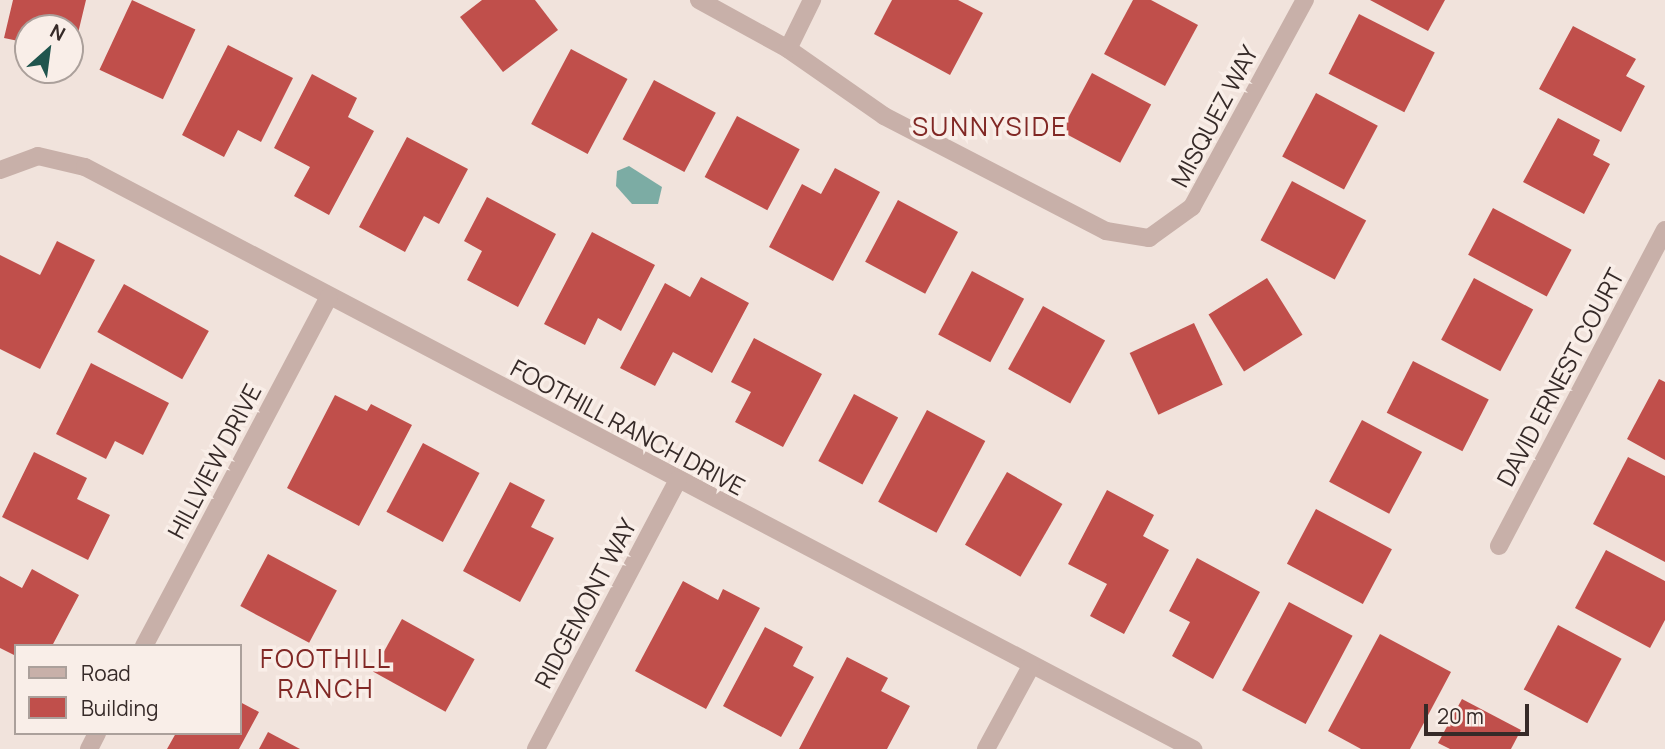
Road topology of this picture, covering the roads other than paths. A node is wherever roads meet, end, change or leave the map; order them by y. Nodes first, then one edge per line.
1 (699, 0) edge
2 (812, 0) edge
3 (1305, 0) edge
4 (788, 49) junction
5 (0, 170) edge
6 (1665, 230) edge
7 (328, 298) junction
8 (678, 480) junction
9 (1499, 546) dead end
10 (145, 644) edge
11 (1031, 666) junction
12 (536, 749) edge
13 (986, 749) edge
14 (1193, 749) edge

1 - 4 street
2 - 4 street
3 - 4 street, MISQUEZ WAY
5 - 7 street, FOOTHILL RANCH DRIVE
6 - 9 street, DAVID ERNEST COURT
7 - 8 street, FOOTHILL RANCH DRIVE
7 - 10 street, HILLVIEW DRIVE
8 - 11 street, FOOTHILL RANCH DRIVE
8 - 12 street, RIDGEMONT WAY
11 - 13 street
11 - 14 street, FOOTHILL RANCH DRIVE

